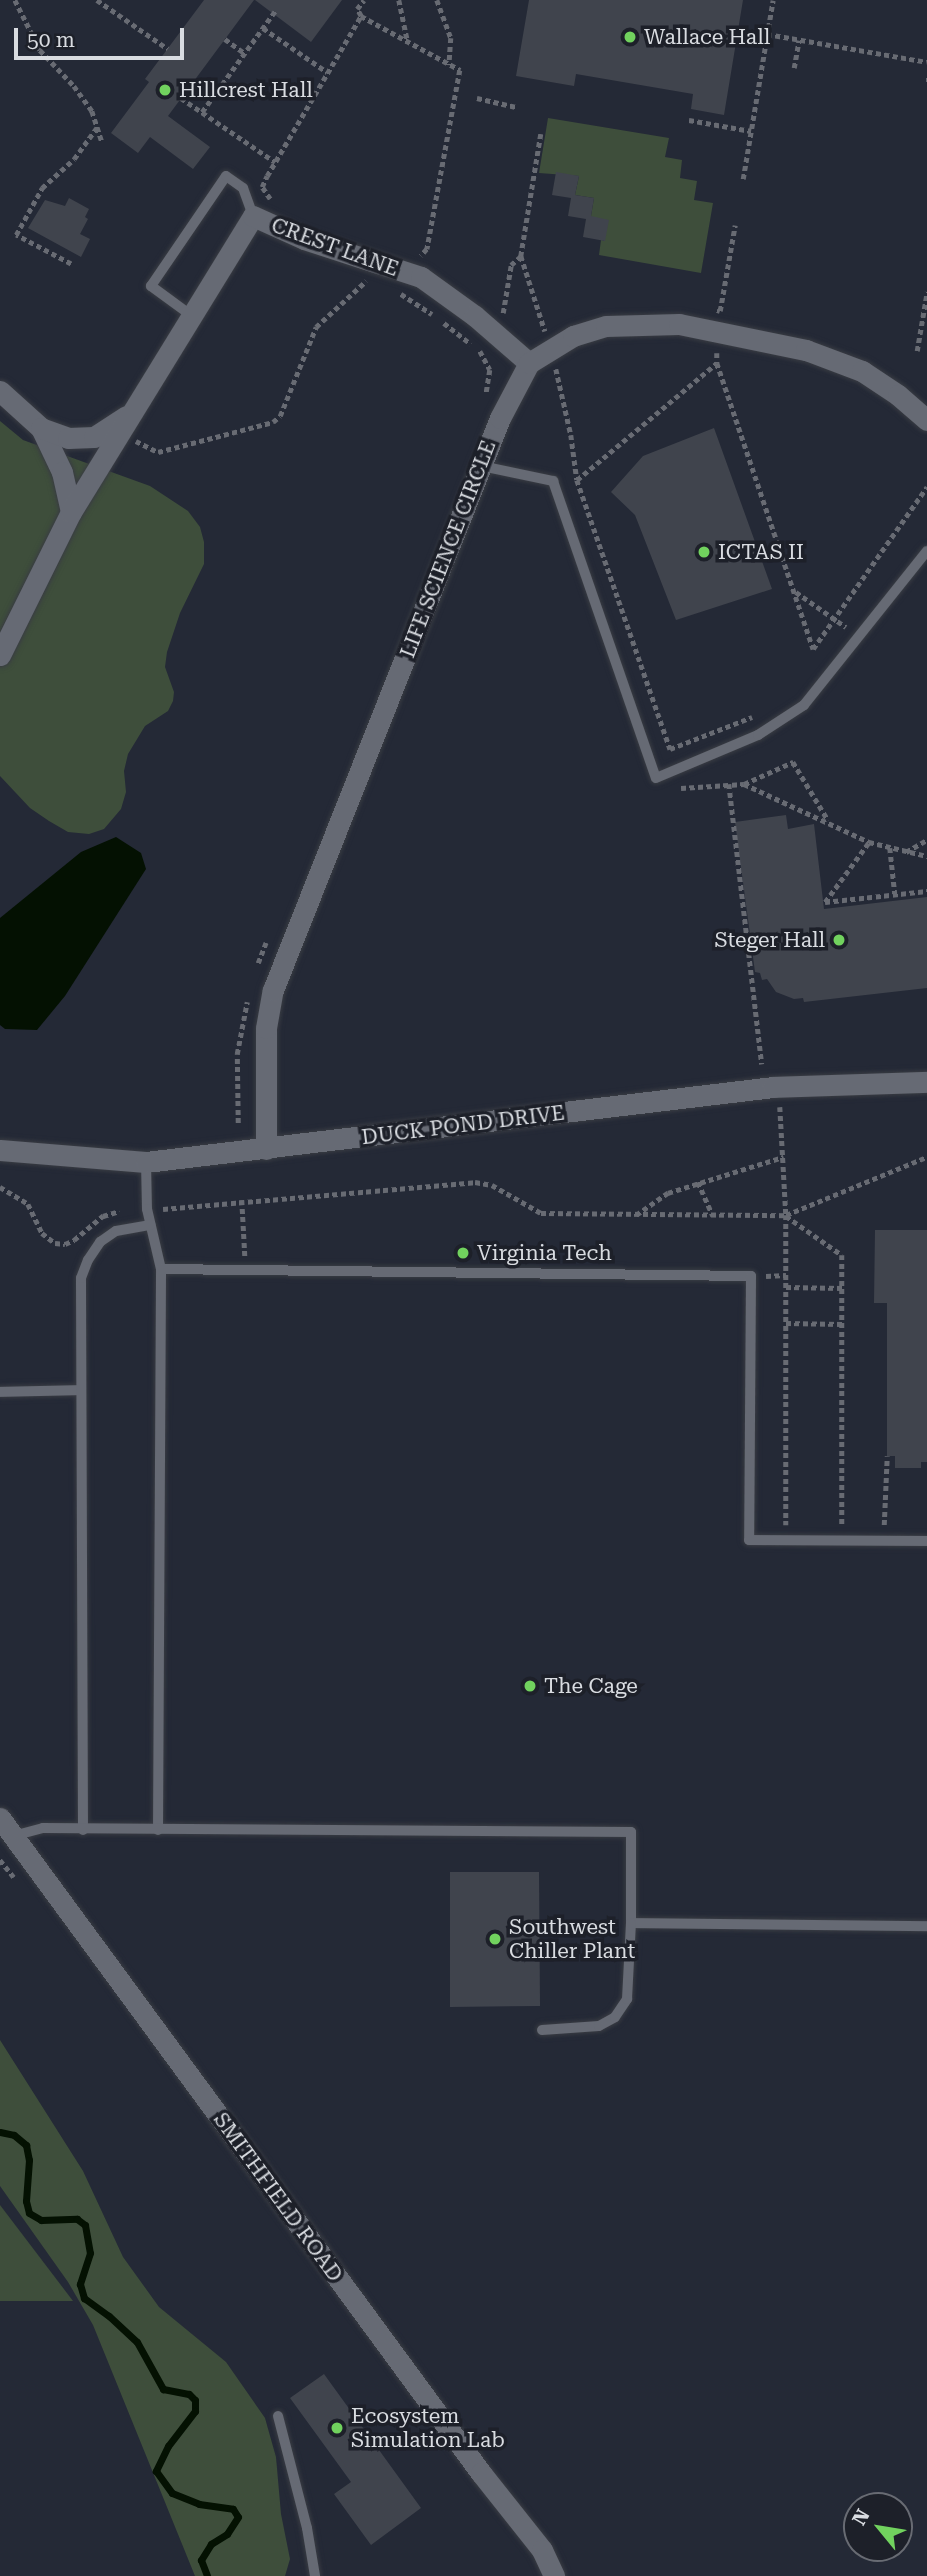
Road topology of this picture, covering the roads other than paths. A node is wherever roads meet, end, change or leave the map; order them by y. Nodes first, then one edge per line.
1 (253, 216) junction
2 (192, 316) junction
3 (528, 363) junction
4 (0, 391) edge
5 (135, 408) junction
6 (924, 412) edge
7 (41, 428) junction
8 (481, 466) junction
9 (71, 512) junction
10 (927, 551) edge
11 (0, 655) edge
12 (927, 1082) edge
13 (266, 1149) junction
14 (0, 1150) edge
15 (146, 1162) junction
16 (150, 1225) junction
17 (161, 1269) junction
18 (80, 1390) junction
19 (0, 1392) edge
20 (927, 1541) edge
21 (0, 1818) edge
22 (83, 1830) junction
23 (158, 1830) junction
24 (13, 1836) junction
25 (631, 1923) junction
26 (927, 1926) edge
27 (542, 2029) dead end
28 (278, 2416) dead end
29 (315, 2576) edge
30 (554, 2576) edge

1 - 2 street, CREST LANE
1 - 2 lane
1 - 3 street, CREST LANE
2 - 5 street, CREST LANE
3 - 6 street, LIFE SCIENCE CIRCLE
3 - 8 street, LIFE SCIENCE CIRCLE
4 - 7 street
5 - 7 street
5 - 9 street, CREST LANE
7 - 9 street
8 - 10 lane
8 - 13 street, LIFE SCIENCE CIRCLE
9 - 11 street, CREST LANE
12 - 13 street, DUCK POND DRIVE
13 - 15 street, DUCK POND DRIVE
14 - 15 street, DUCK POND DRIVE
15 - 16 lane
16 - 17 lane
16 - 18 lane
17 - 20 lane
17 - 23 lane
18 - 19 lane
18 - 22 lane
21 - 24 street, SMITHFIELD ROAD
22 - 23 lane
22 - 24 lane
23 - 25 lane
24 - 30 street, SMITHFIELD ROAD
25 - 26 lane
25 - 27 lane
28 - 29 lane

